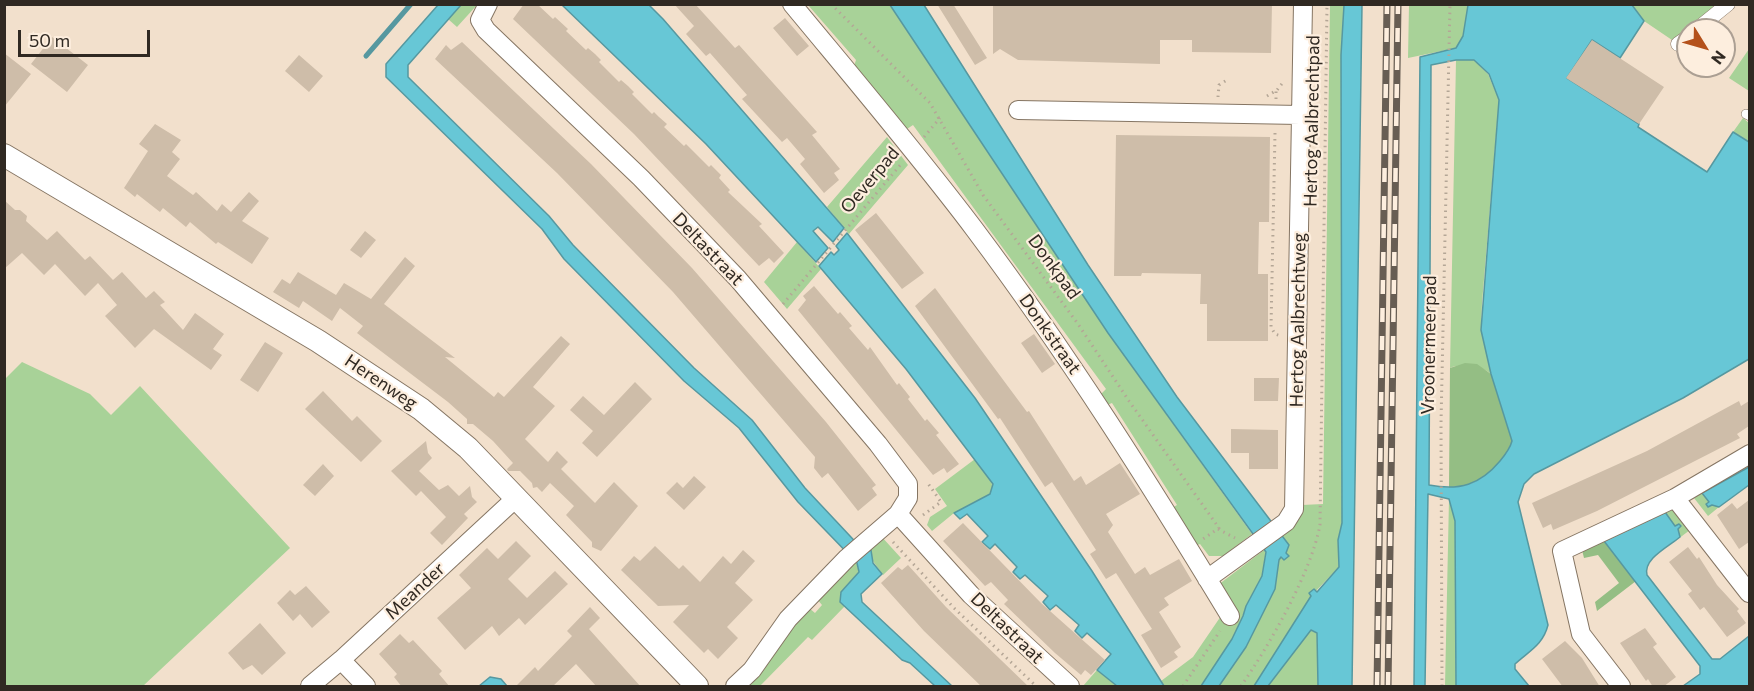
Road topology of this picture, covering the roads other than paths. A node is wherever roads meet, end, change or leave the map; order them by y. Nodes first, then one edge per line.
1 (488, 4) edge
2 (792, 4) edge
3 (1303, 4) edge
4 (1728, 4) edge
5 (1711, 18) edge
6 (1018, 110) dead end
7 (1300, 115) junction
8 (4, 155) edge
9 (1749, 454) edge
10 (516, 498) junction
11 (1675, 498) junction
12 (898, 514) junction
13 (1207, 579) junction
14 (1749, 593) edge
15 (1230, 616) road end
16 (341, 660) junction
17 (310, 687) edge
18 (366, 687) edge
19 (697, 687) edge
20 (735, 687) edge
21 (1070, 687) edge
22 (1621, 687) edge

1 - 12 street, Deltastraat
2 - 13 street, Donkstraat
3 - 7 street, Hertog Aalbrechtweg
4 - 5 street
6 - 7 street
7 - 13 street, Hertog Aalbrechtweg
8 - 10 street, Herenweg
9 - 11 street
10 - 16 street, Meander
10 - 19 street, Herenweg
11 - 14 street
11 - 22 street
12 - 20 street
12 - 21 street, Deltastraat
13 - 15 street, Donkstraat
16 - 17 street, Meander
16 - 18 street

